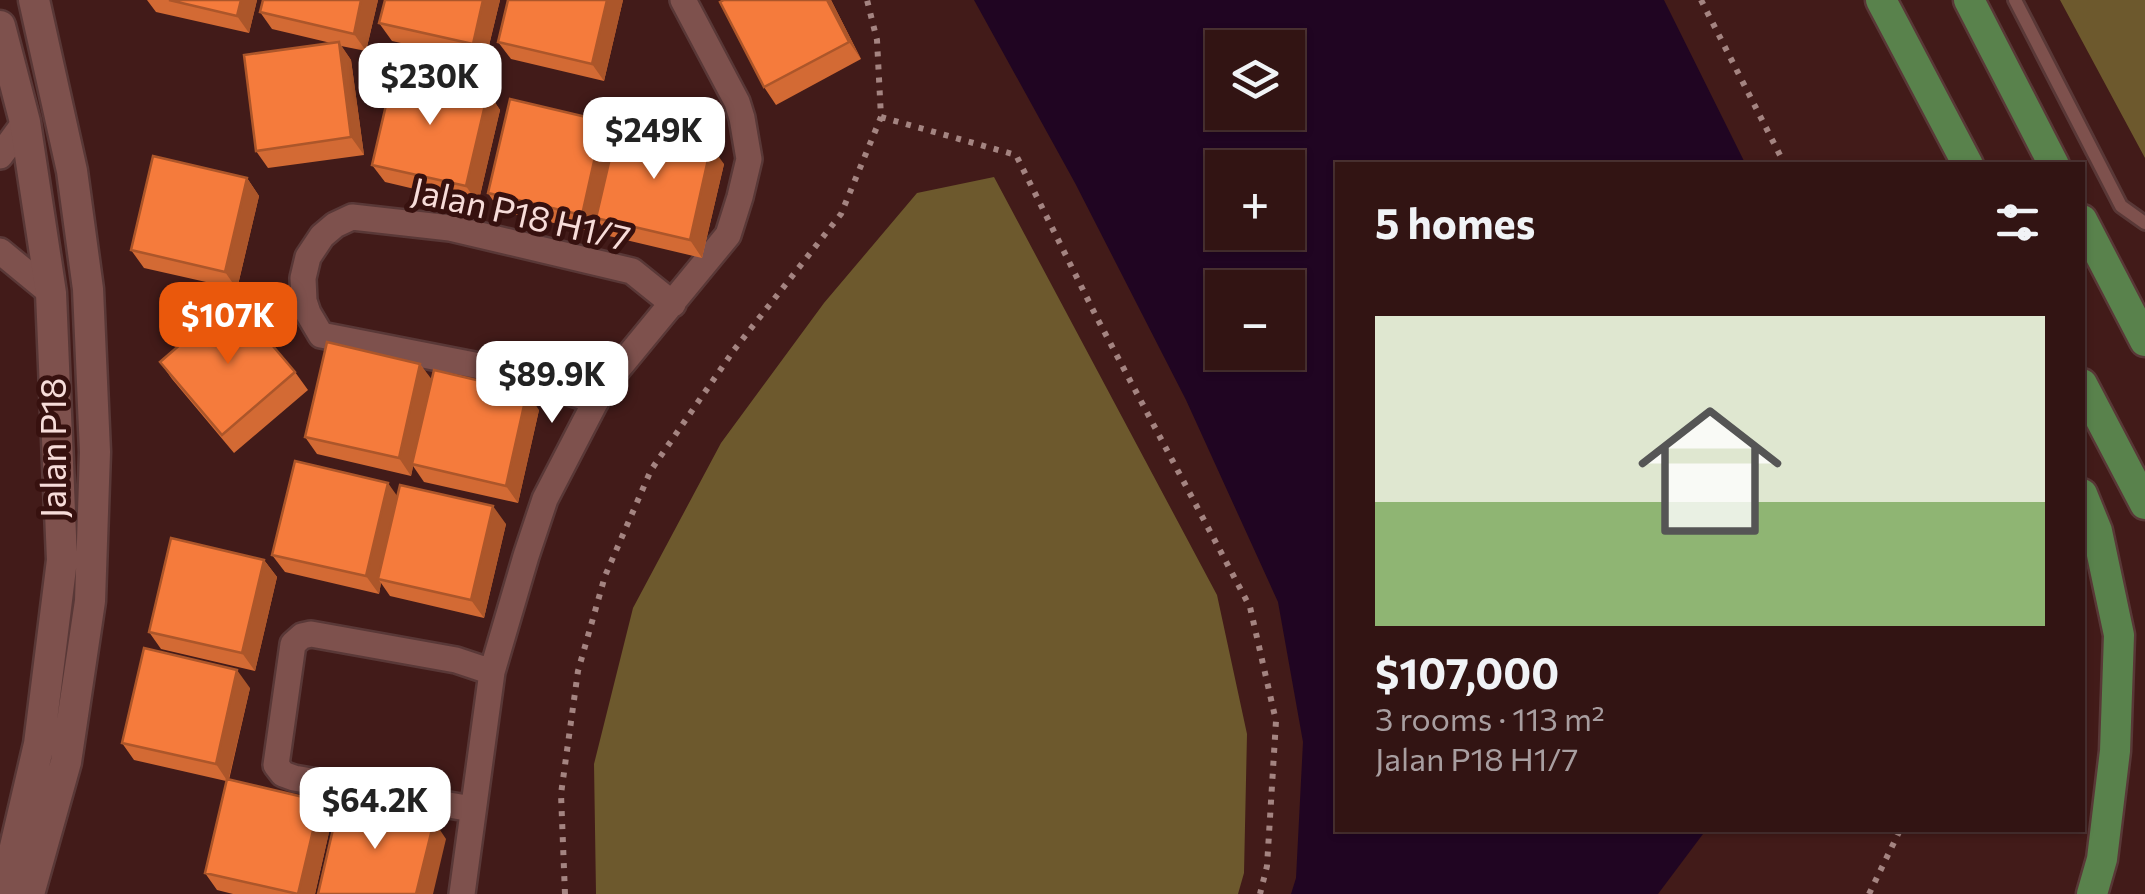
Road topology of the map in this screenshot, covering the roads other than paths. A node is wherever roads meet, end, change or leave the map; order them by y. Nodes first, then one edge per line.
1 (34, 0) edge
2 (683, 0) edge
3 (1881, 0) edge
4 (1968, 0) edge
5 (2016, 0) edge
6 (0, 26) edge
7 (1898, 31) junction
8 (26, 122) junction
9 (0, 156) edge
10 (1950, 162) edge
11 (1966, 162) edge
12 (2052, 162) edge
13 (2145, 223) edge
14 (2085, 226) edge
15 (0, 251) edge
16 (51, 293) junction
17 (673, 304) junction
18 (2145, 341) edge
19 (2085, 390) edge
20 (596, 401) junction
21 (2085, 501) edge
22 (2145, 504) edge
23 (492, 672) junction
24 (472, 808) junction
25 (4, 894) edge
26 (29, 894) edge
27 (462, 894) edge
28 (2092, 894) edge

1 - 26 street, Jalan P18
2 - 17 street
3 - 7 main road
4 - 12 main road
5 - 13 lane
6 - 8 street, Jalan P18
7 - 10 main road
7 - 11 main road
8 - 9 street
8 - 16 street, Jalan P18
14 - 18 main road
15 - 16 street
16 - 25 street, Jalan P18
17 - 20 street
17 - 20 street, Jalan P18 H1/7
19 - 22 main road
20 - 23 street
21 - 28 main road
23 - 24 street
23 - 24 street
24 - 27 street

